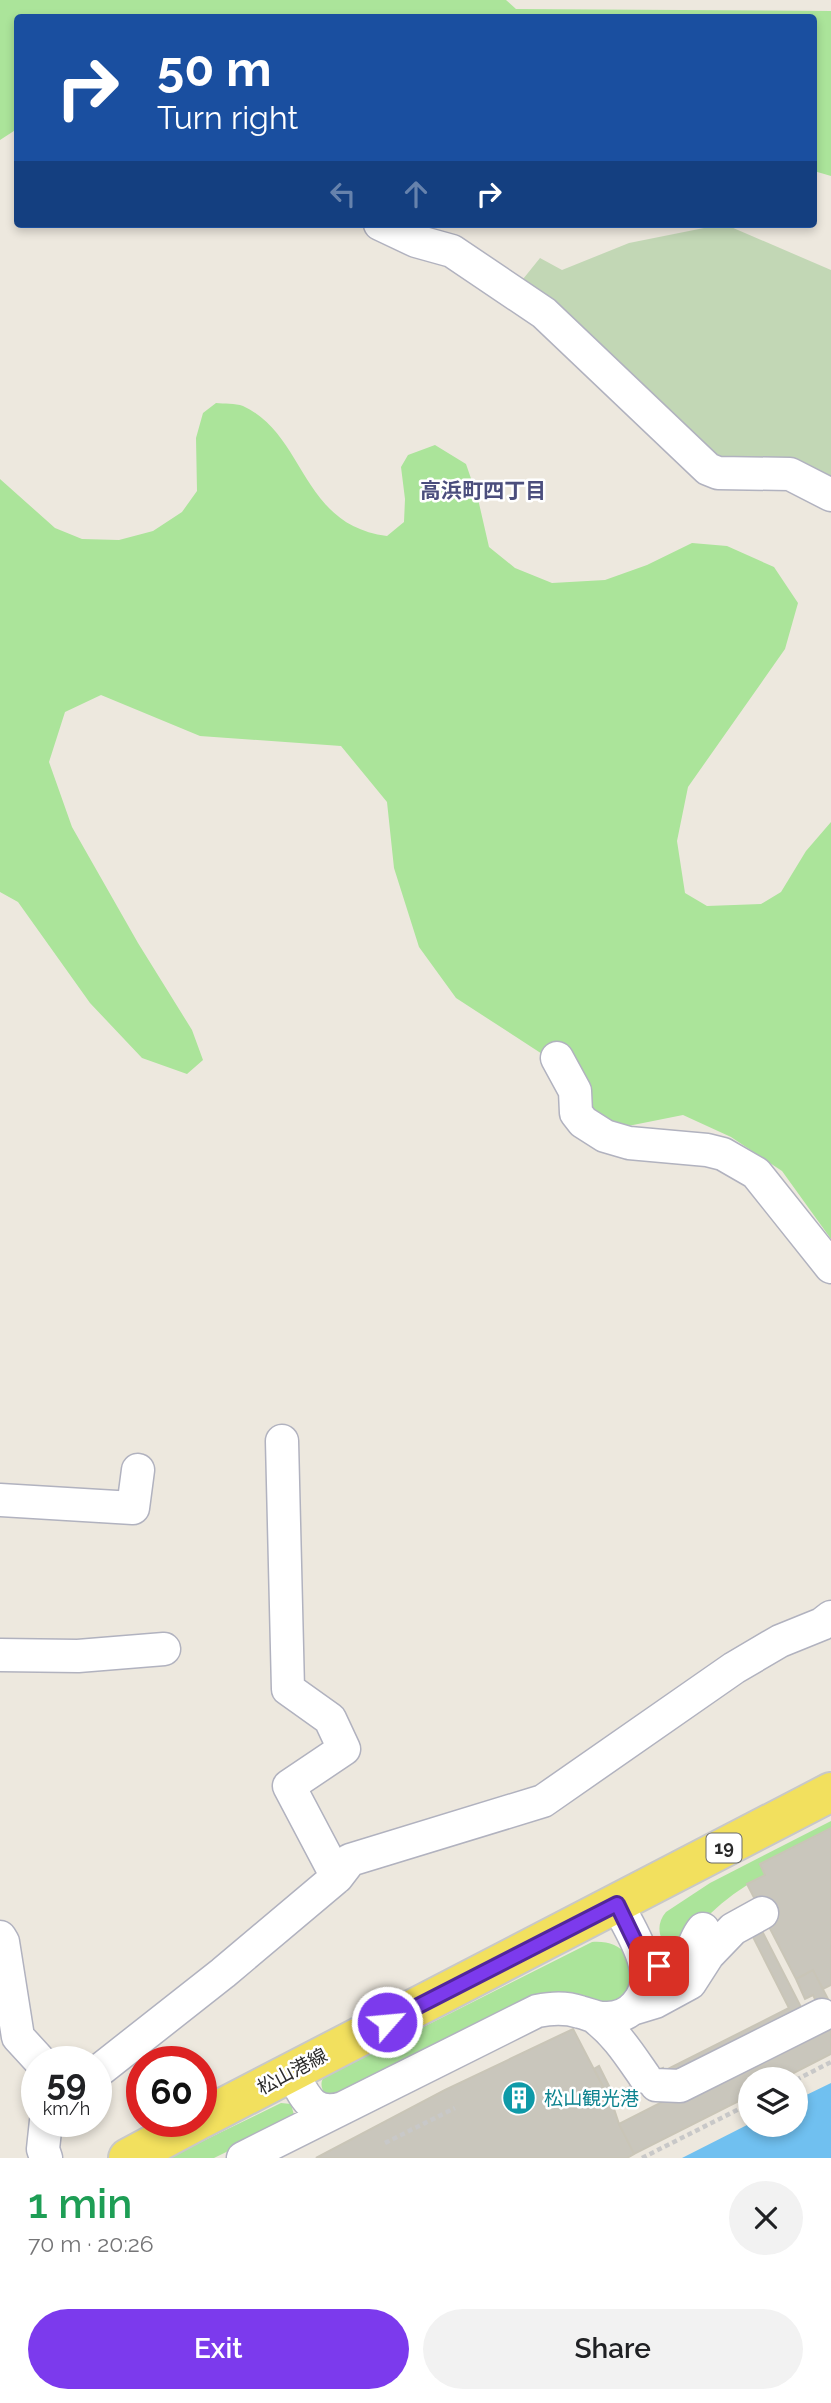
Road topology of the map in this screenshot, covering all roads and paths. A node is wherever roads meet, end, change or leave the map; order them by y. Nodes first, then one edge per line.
1 (388, 228) edge
2 (831, 495) edge
3 (558, 1058) dead end
4 (831, 1267) edge
5 (282, 1441) dead end
6 (138, 1470) dead end
7 (0, 1500) edge
8 (831, 1617) edge
9 (164, 1650) dead end
10 (0, 1655) edge
11 (831, 1792) edge
12 (337, 1877) junction
13 (617, 1904) junction
14 (0, 1937) edge
15 (644, 1960) junction
16 (632, 2009) junction
17 (822, 2015) dead end
18 (593, 2016) junction
19 (9, 2034) edge
20 (23, 2046) edge
21 (112, 2060) edge
22 (831, 2062) edge
23 (292, 2071) junction
24 (808, 2074) edge
25 (343, 2108) junction
26 (455, 2108) dead end
27 (738, 2110) edge
28 (217, 2111) edge
29 (44, 2137) edge
30 (167, 2137) edge
31 (385, 2143) dead end
32 (46, 2158) edge
33 (128, 2158) edge
34 (243, 2158) edge
35 (642, 2158) edge

1 - 2 street
3 - 4 street
5 - 12 street
6 - 7 street
8 - 12 street
9 - 10 street
11 - 13 main road, 松山港線 / 19
12 - 21 street
13 - 15 street
13 - 23 main road, 松山港線 / 19
14 - 19 street
15 - 16 street
15 - 16 street
16 - 18 street
17 - 18 street
18 - 25 street
19 - 20 street
22 - 24 path
23 - 25 street
23 - 28 main road, 松山港線 / 19
25 - 34 street
26 - 31 path
27 - 35 path
29 - 32 street
30 - 33 main road, 松山港線 / 19

